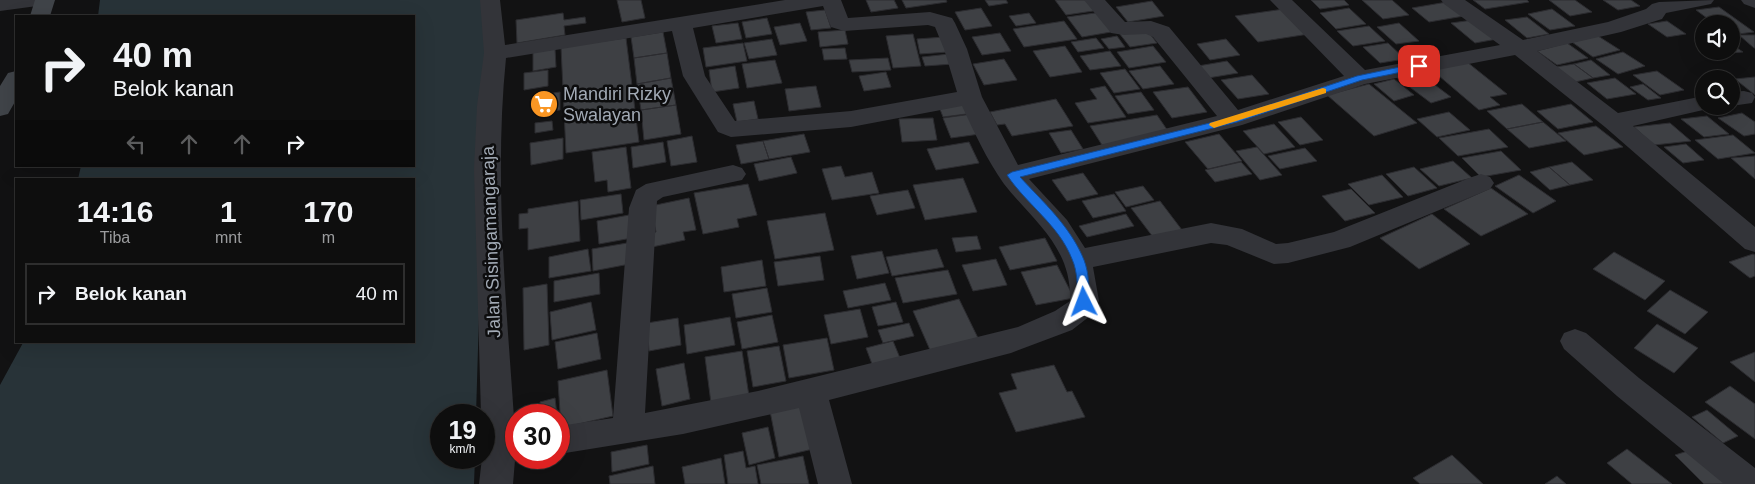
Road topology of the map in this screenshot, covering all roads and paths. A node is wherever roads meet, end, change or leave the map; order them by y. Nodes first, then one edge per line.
1 (45, 0) edge
2 (490, 0) edge
3 (824, 0) edge
4 (831, 0) edge
5 (1094, 0) edge
6 (1280, 0) edge
7 (1451, 0) edge
8 (1704, 0) edge
9 (1751, 0) edge
10 (1755, 2) edge
11 (1653, 4) edge
12 (0, 5) edge
13 (40, 15) edge
14 (681, 22) junction
15 (1519, 48) junction
16 (495, 53) junction
17 (1360, 78) junction
18 (15, 80) edge
19 (971, 97) junction
20 (1695, 105) edge
21 (0, 109) edge
22 (1233, 120) junction
23 (1614, 122) junction
24 (733, 174) dead end
25 (1012, 175) junction
26 (1481, 183) dead end
27 (1755, 242) edge
28 (1078, 260) junction
29 (1575, 341) dead end
30 (810, 392) junction
31 (505, 407) edge
32 (628, 430) junction
33 (570, 438) edge
34 (505, 456) edge
35 (496, 484) edge
36 (835, 484) edge
37 (1749, 484) edge

1 - 12 street
1 - 13 street
2 - 16 street, Jalan Sisingamangaraja
3 - 14 street
4 - 19 street
5 - 22 street
6 - 17 street
7 - 15 street
8 - 11 street
9 - 10 street
11 - 15 street
14 - 16 street
14 - 19 street
15 - 17 street
15 - 23 street
16 - 31 street, Jalan Sisingamangaraja
17 - 22 street
18 - 21 street
19 - 25 street
20 - 23 street
22 - 25 street
23 - 27 street
24 - 32 street
25 - 28 street
26 - 28 street
28 - 30 street
29 - 37 street
30 - 32 street
30 - 36 street
32 - 33 street
34 - 35 street, Jalan Sisingamangaraja

